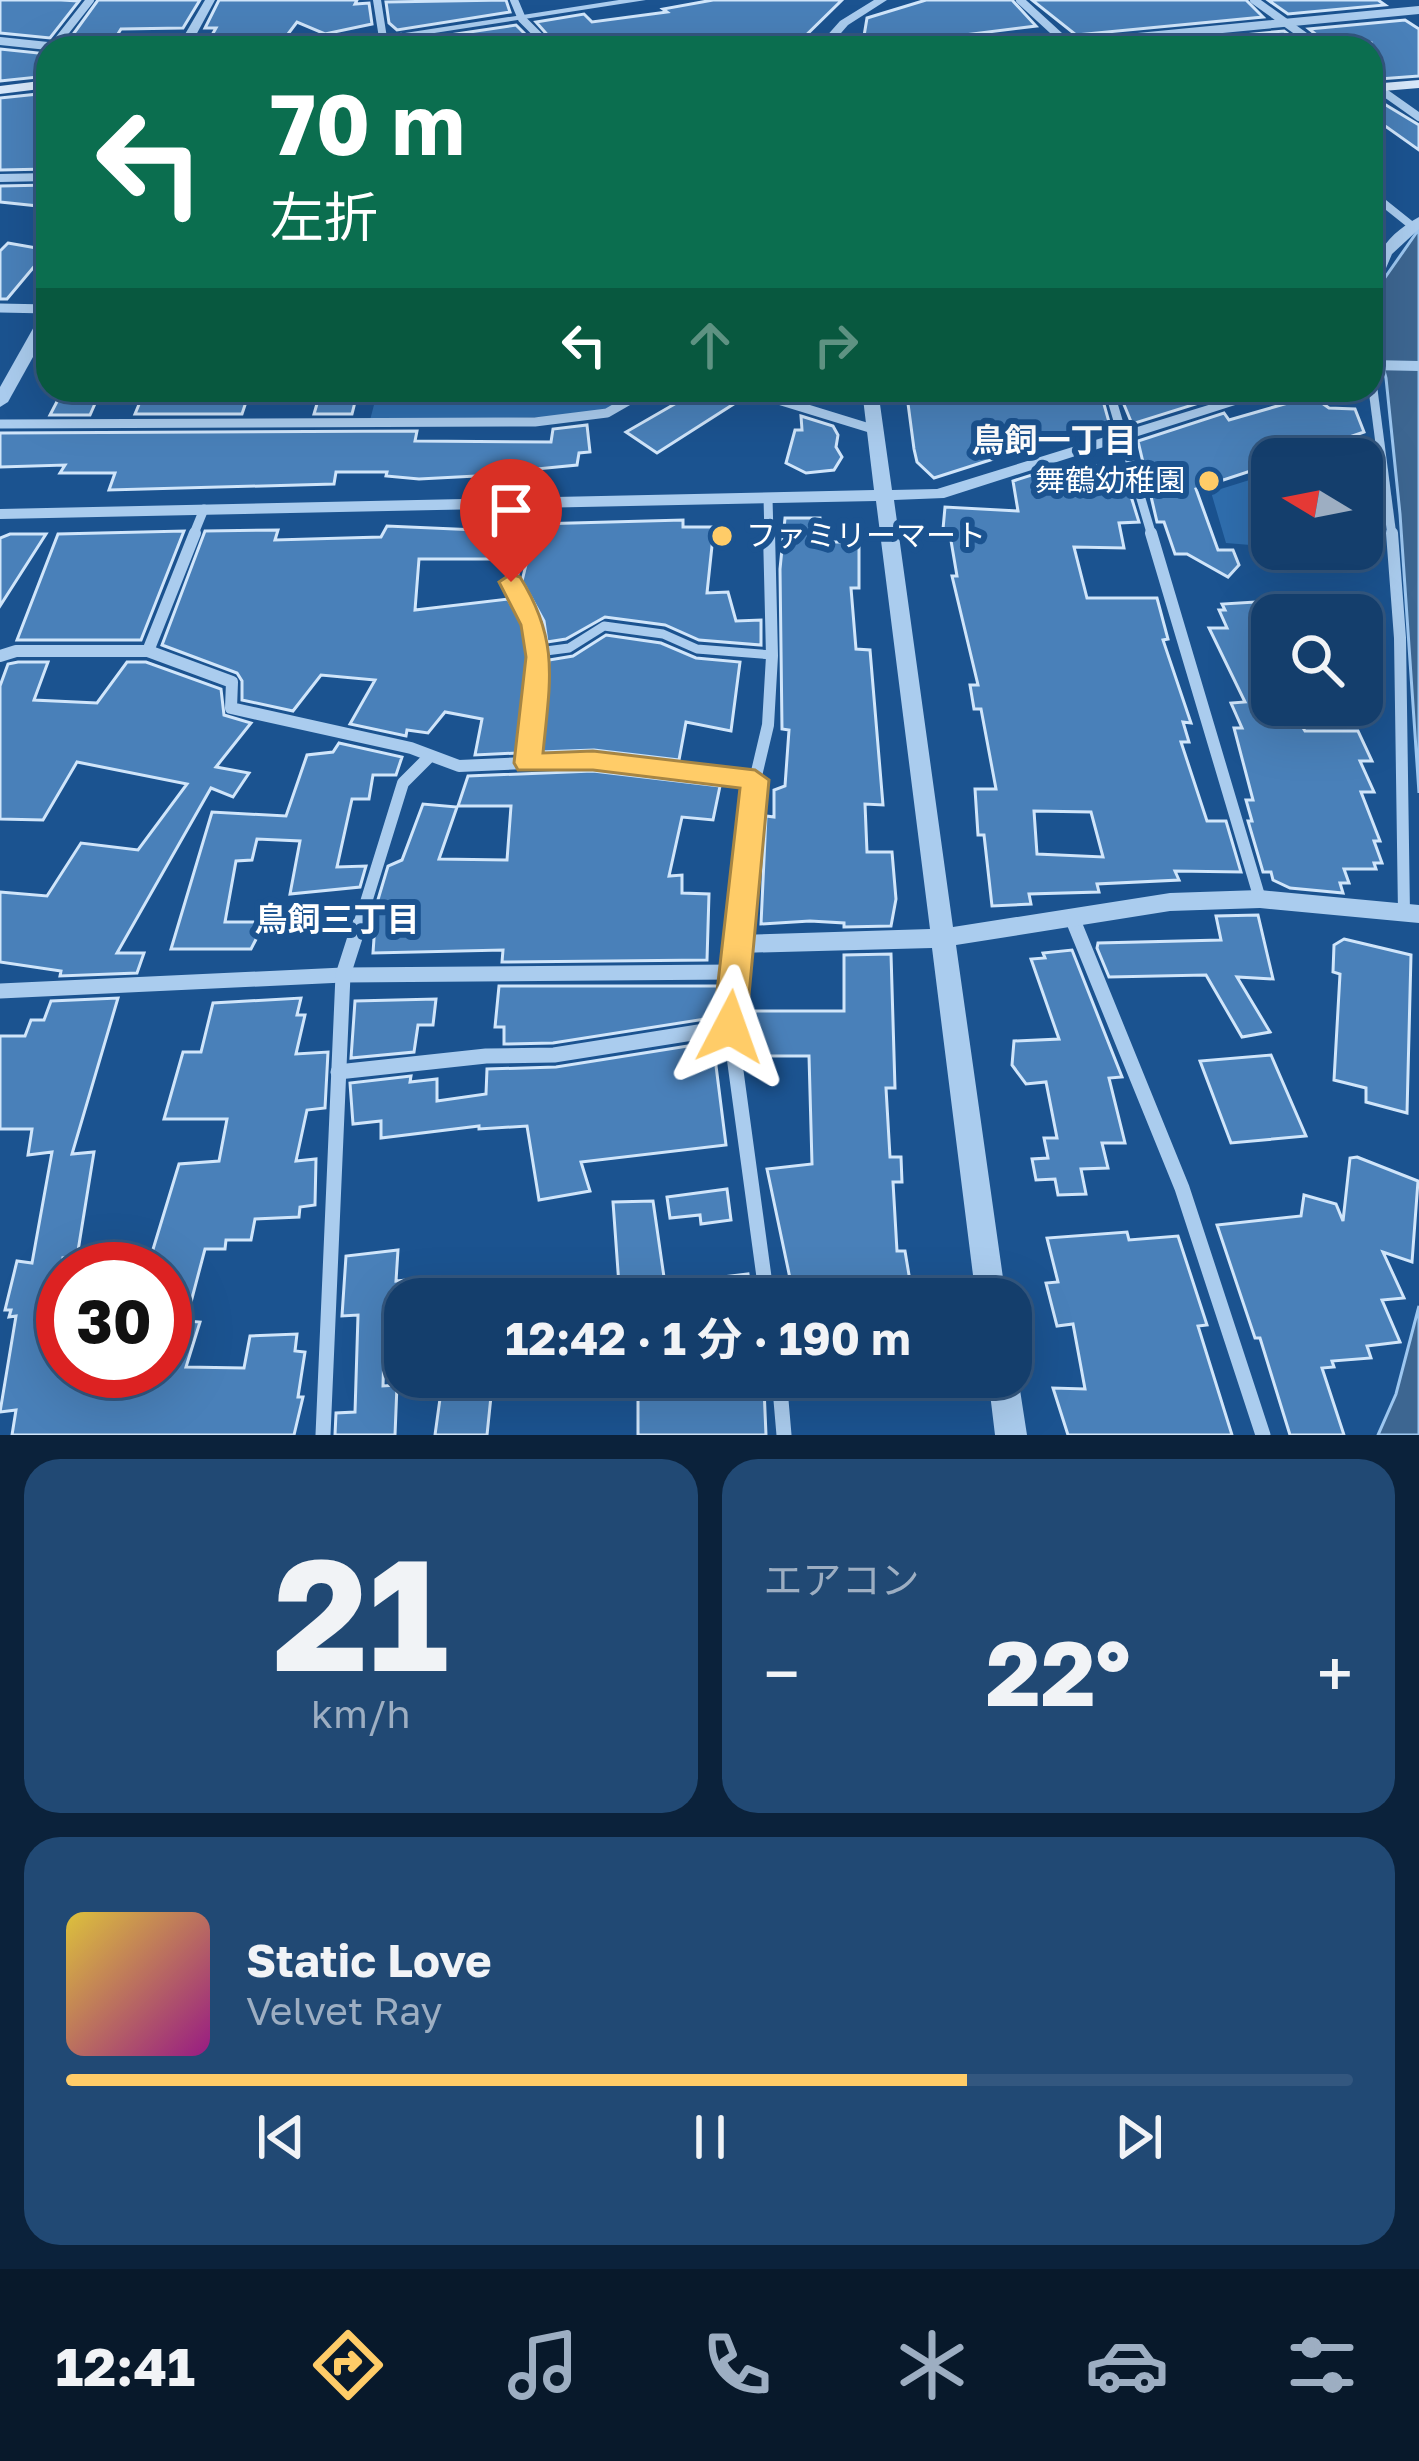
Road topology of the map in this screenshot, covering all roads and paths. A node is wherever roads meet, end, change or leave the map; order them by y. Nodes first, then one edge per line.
1 (90, 0) edge
2 (210, 0) edge
3 (377, 0) edge
4 (514, 0) edge
5 (641, 0) edge
6 (882, 0) edge
7 (1020, 0) edge
8 (1254, 0) edge
9 (1404, 0) edge
10 (522, 19) junction
11 (1286, 23) junction
12 (61, 36) edge
13 (190, 36) edge
14 (383, 36) edge
15 (400, 36) edge
16 (539, 36) edge
17 (833, 36) edge
18 (1059, 36) edge
19 (1164, 36) edge
20 (1305, 36) edge
21 (0, 41) edge
22 (36, 45) edge
23 (1419, 84) edge
24 (36, 86) edge
25 (1383, 86) edge
26 (0, 90) edge
27 (1383, 93) edge
28 (1419, 117) edge
29 (36, 177) edge
30 (0, 178) edge
31 (1383, 201) edge
32 (1415, 223) edge
33 (1383, 257) edge
34 (0, 308) edge
35 (36, 311) edge
36 (36, 334) edge
37 (1419, 366) edge
38 (1383, 368) edge
39 (0, 402) edge
40 (626, 402) edge
41 (785, 402) edge
42 (872, 402) edge
43 (1113, 402) edge
44 (1235, 402) edge
45 (1377, 402) edge
46 (0, 424) edge
47 (875, 430) junction
48 (1123, 436) junction
49 (887, 496) junction
50 (767, 498) junction
51 (533, 503) junction
52 (204, 509) junction
53 (0, 514) edge
54 (148, 651) junction
55 (538, 652) junction
56 (772, 655) junction
57 (0, 656) edge
58 (430, 756) junction
59 (528, 763) junction
60 (755, 780) junction
61 (1260, 899) junction
62 (1411, 914) edge
63 (1073, 919) junction
64 (944, 938) junction
65 (740, 944) junction
66 (733, 972) junction
67 (343, 975) junction
68 (0, 991) edge
69 (730, 1027) junction
70 (338, 1072) junction
71 (764, 1278) edge
72 (988, 1278) edge
73 (780, 1398) edge
74 (1006, 1398) edge
75 (323, 1435) edge
76 (784, 1435) edge
77 (1011, 1435) edge
78 (1263, 1435) edge

1 - 12 street
2 - 13 street
3 - 14 street
4 - 10 street
5 - 10 street
6 - 17 street
7 - 18 street
8 - 11 street
9 - 11 street
10 - 15 street
10 - 16 street
11 - 19 street
11 - 20 street
21 - 22 street
23 - 25 main road
24 - 26 main road
27 - 28 street
29 - 30 street
31 - 32 street
32 - 33 street
34 - 35 street
36 - 39 street
37 - 38 street
40 - 46 street
41 - 47 street
42 - 47 street
43 - 48 street
44 - 48 street
45 - 62 street
47 - 49 street
48 - 49 street
48 - 61 street
49 - 50 street
49 - 64 street
50 - 51 street
50 - 56 street
51 - 52 street
51 - 55 street
52 - 53 street
52 - 54 street
54 - 57 street
54 - 58 street
55 - 56 lane
55 - 59 street
56 - 60 street
58 - 59 street
58 - 67 street
59 - 60 street
60 - 65 street
61 - 62 street
61 - 63 street
63 - 64 street
63 - 78 street
64 - 65 street
64 - 72 street
65 - 66 street
66 - 67 street
66 - 69 street
67 - 68 street
67 - 70 street
69 - 70 street
69 - 71 street
70 - 75 street
73 - 76 street
74 - 77 street

